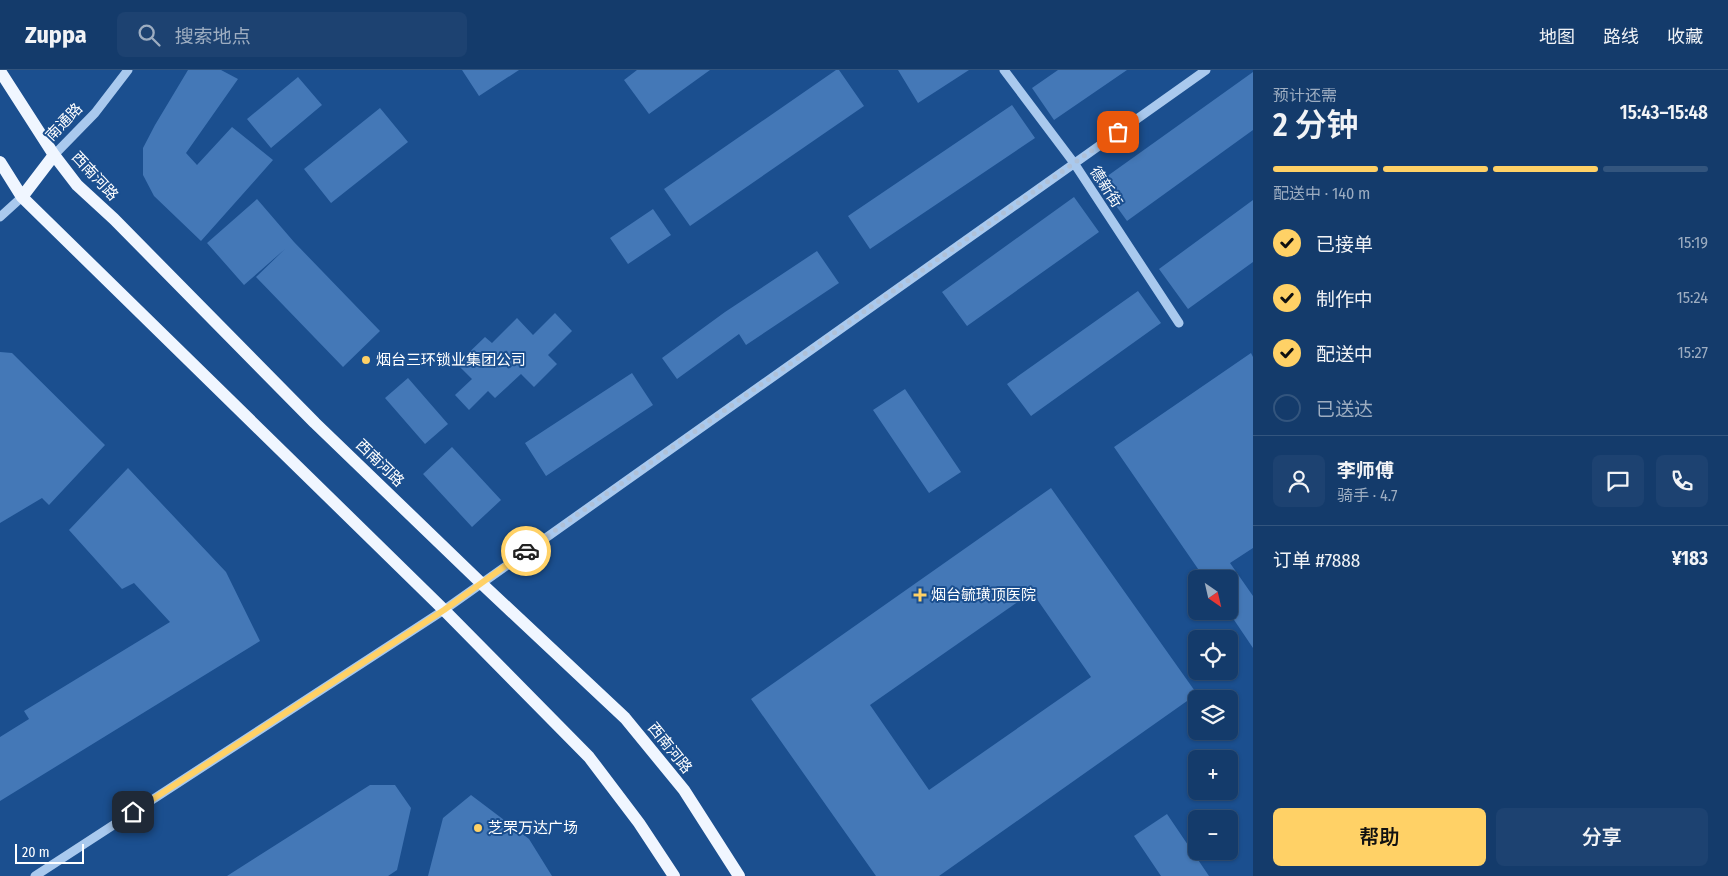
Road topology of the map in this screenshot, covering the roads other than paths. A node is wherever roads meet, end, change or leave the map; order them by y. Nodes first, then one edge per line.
1 (128, 70) edge
2 (1004, 70) edge
3 (1206, 70) edge
4 (0, 71) edge
5 (54, 155) junction
6 (0, 162) edge
7 (1074, 163) junction
8 (22, 196) junction
9 (0, 217) edge
10 (1179, 323) dead end
11 (481, 583) junction
12 (444, 610) junction
13 (35, 876) edge
14 (674, 876) edge
15 (739, 876) edge

1 - 5 street, 南通路
2 - 7 street, 德新街
3 - 7 street
4 - 5 main road, 西南河路
5 - 8 main road, 南通路
5 - 11 main road, 西南河路
6 - 8 main road
7 - 10 street, 德新街
7 - 11 street
8 - 9 street
8 - 12 main road
11 - 12 street
11 - 15 main road, 西南河路
12 - 13 street
12 - 14 main road

